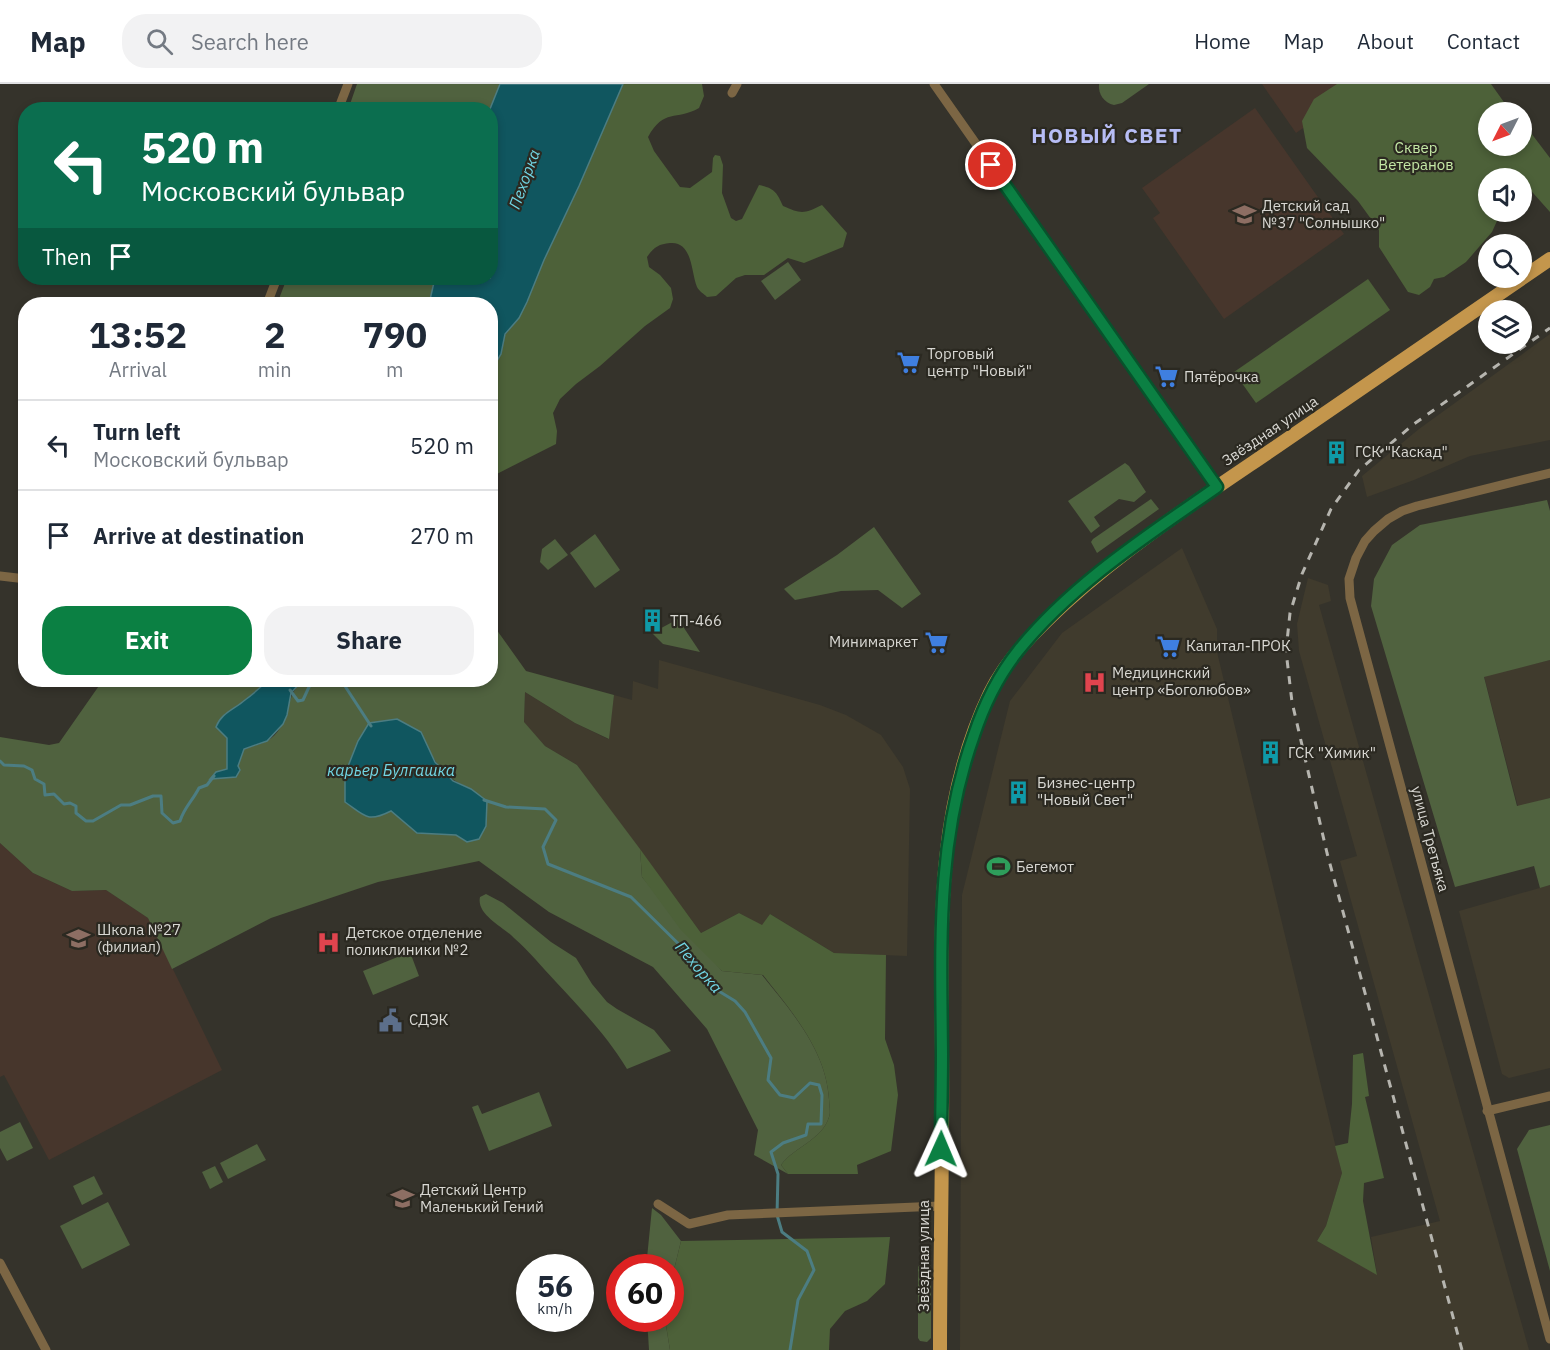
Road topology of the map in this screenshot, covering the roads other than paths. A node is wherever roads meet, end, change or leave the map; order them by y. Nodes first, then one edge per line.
1 (348, 84) edge
2 (737, 84) edge
3 (934, 84) edge
4 (732, 93) dead end
5 (341, 102) edge
6 (1550, 259) edge
7 (1550, 473) edge
8 (1217, 487) junction
9 (0, 576) edge
10 (18, 578) edge
11 (1550, 1096) edge
12 (1487, 1111) junction
13 (658, 1204) dead end
14 (940, 1206) junction
15 (0, 1263) edge
16 (1550, 1339) edge
17 (46, 1350) edge
18 (940, 1350) edge

1 - 5 street
2 - 4 street
3 - 8 street
6 - 8 main road, Звёздная улица
7 - 12 street, улица Третьяка
8 - 14 main road, Звёздная улица
9 - 10 street
11 - 12 street
12 - 16 street, улица Третьяка
13 - 14 street
14 - 18 main road, Звёздная улица
15 - 17 street

